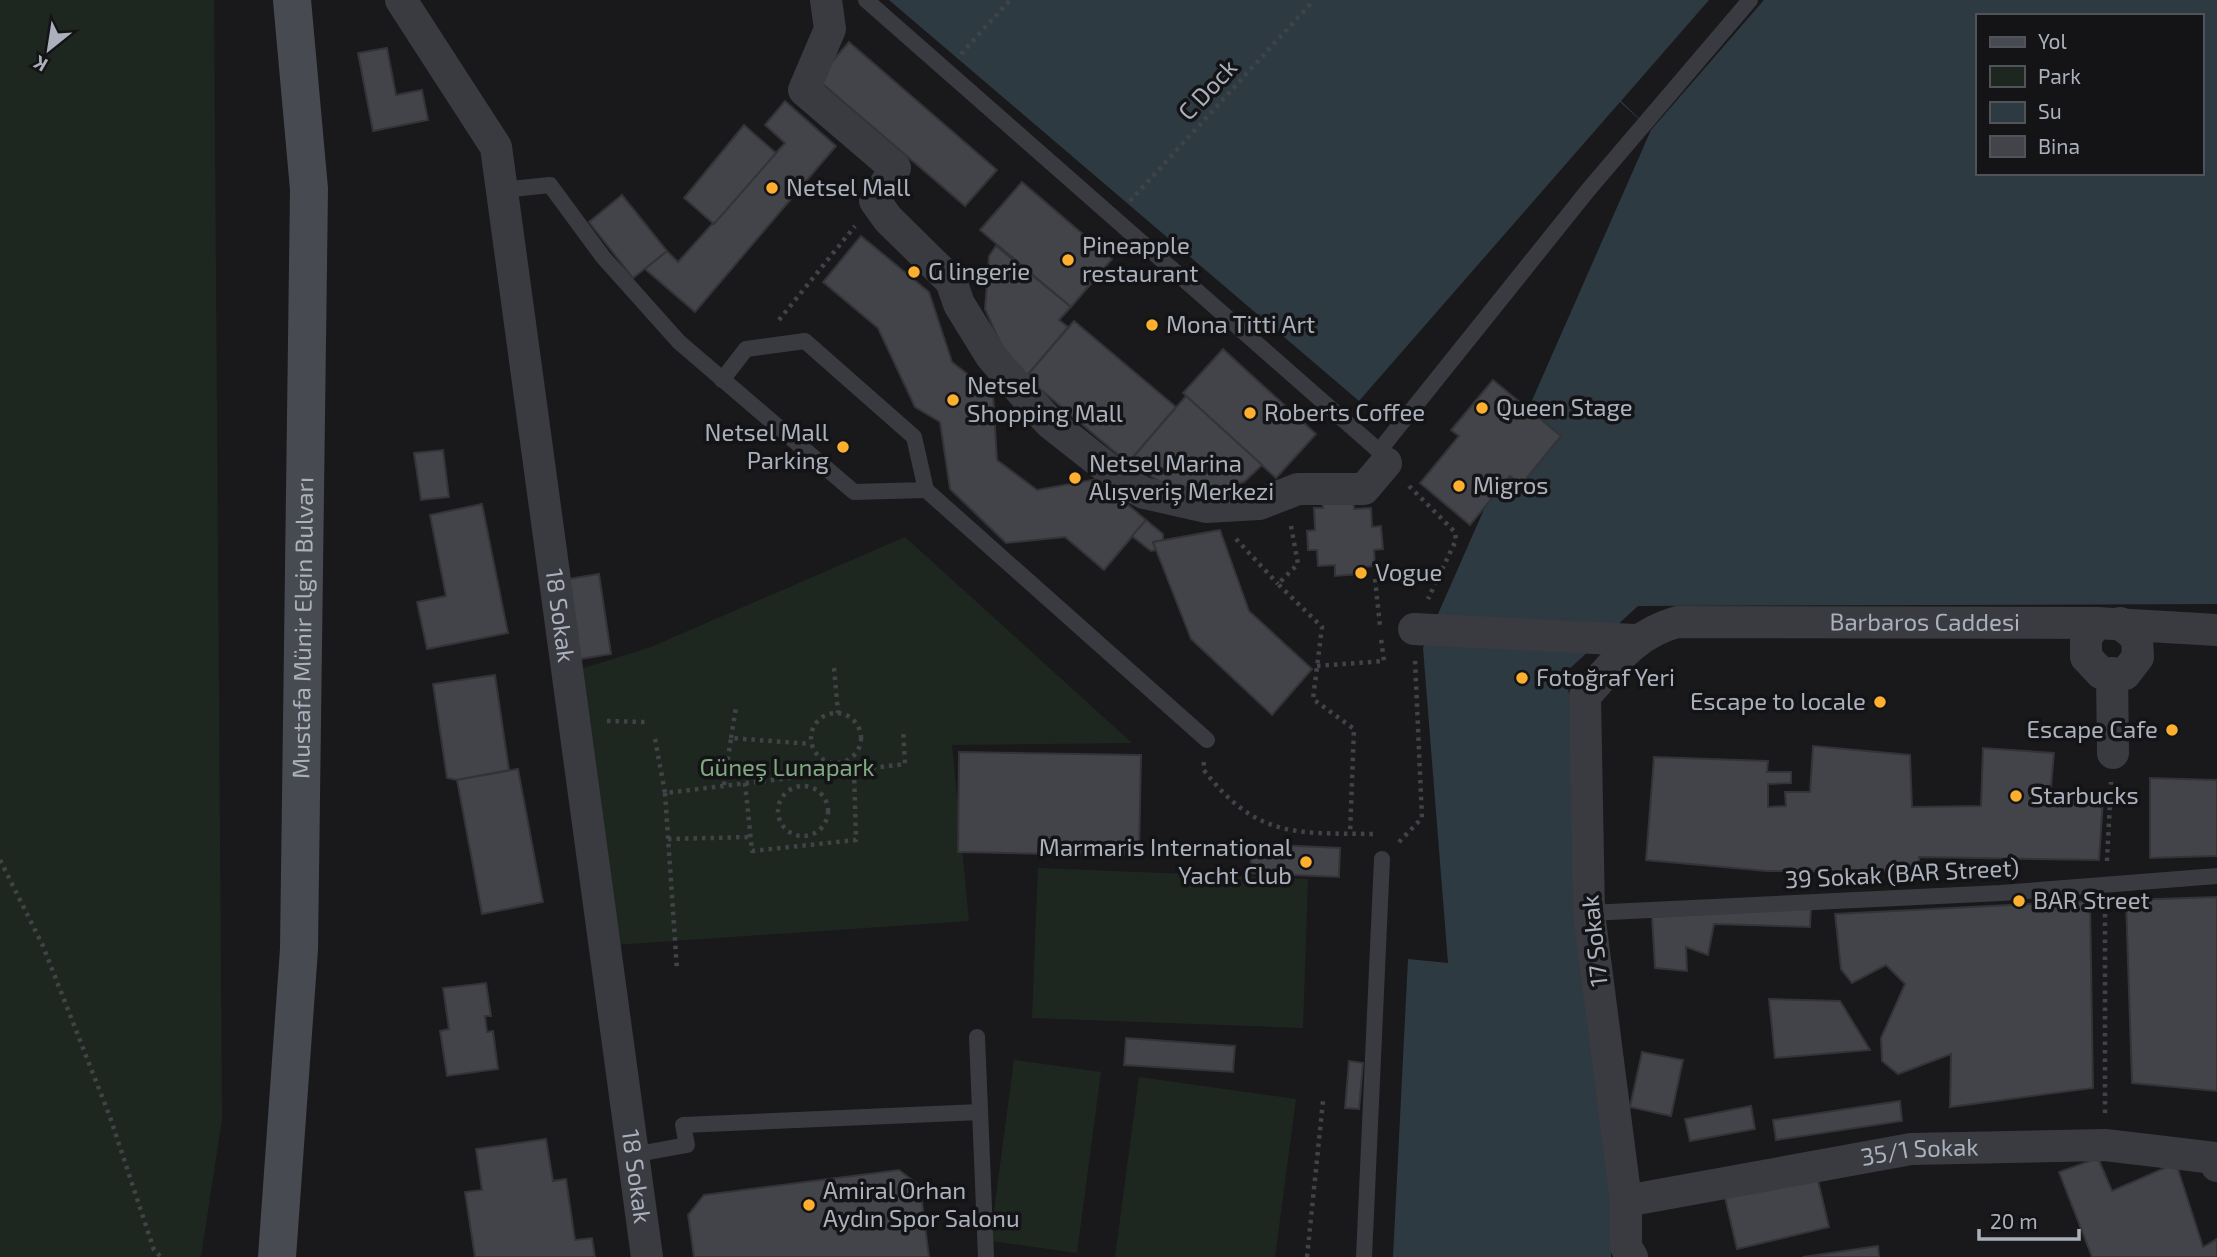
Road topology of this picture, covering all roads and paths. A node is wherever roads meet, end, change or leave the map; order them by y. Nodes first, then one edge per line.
1 (292, 0) edge
2 (401, 0) edge
3 (826, 0) edge
4 (866, 0) edge
5 (1010, 0) edge
6 (1314, 0) edge
7 (1751, 0) edge
8 (958, 58) dead end
9 (502, 190) junction
10 (875, 201) junction
11 (1128, 203) dead end
12 (756, 348) junction
13 (722, 380) junction
14 (1394, 470) joint
15 (926, 490) junction
16 (1285, 493) junction
17 (1225, 506) junction
18 (1374, 579) dead end
19 (1278, 584) junction
20 (2108, 623) junction
21 (1413, 629) junction
22 (2217, 630) edge
23 (1635, 640) junction
24 (1317, 666) junction
25 (834, 668) dead end
26 (2112, 673) junction
27 (736, 707) dead end
28 (838, 713) junction
29 (903, 729) dead end
30 (731, 738) junction
31 (654, 739) dead end
32 (1207, 740) joint
33 (811, 744) junction
34 (2113, 753) joint
35 (834, 763) junction
36 (854, 770) junction
37 (835, 772) junction
38 (795, 777) junction
39 (745, 783) junction
40 (724, 786) junction
41 (798, 787) junction
42 (665, 793) junction
43 (1350, 834) junction
44 (1378, 835) dead end
45 (1392, 835) dead end
46 (1406, 835) junction
47 (806, 836) junction
48 (751, 837) junction
49 (668, 839) junction
50 (806, 846) junction
51 (1382, 859) joint
52 (0, 860) edge
53 (2217, 876) edge
54 (2105, 885) junction
55 (1590, 913) junction
56 (677, 970) dead end
57 (977, 1037) dead end
58 (1323, 1101) dead end
59 (980, 1112) junction
60 (2105, 1145) junction
61 (632, 1155) junction
62 (2216, 1162) edge
63 (1626, 1201) junction
64 (161, 1257) edge
65 (277, 1257) edge
66 (647, 1257) edge
67 (986, 1257) edge
68 (1307, 1257) edge
69 (1364, 1257) edge
70 (1632, 1257) edge

1 - 65 street, Mustafa Münir Elgin Bulvarı
2 - 9 street, 18 Sokak
3 - 10 street
4 - 7 lane
5 - 8 path
6 - 11 path, C Dock
9 - 13 lane
9 - 61 street, 18 Sokak
10 - 12 path
10 - 17 street
12 - 13 lane
12 - 15 lane
13 - 15 lane
14 - 16 street
14 - 21 path
15 - 32 lane
16 - 17 street
16 - 19 path
17 - 19 path
18 - 24 path
19 - 24 path
20 - 22 street, Barbaros Caddesi
20 - 23 street, Barbaros Caddesi
20 - 26 street
20 - 26 street
21 - 23 street
21 - 46 path
23 - 55 street, 17 Sokak
24 - 43 path
25 - 28 path
26 - 34 street
27 - 30 path
28 - 33 path
28 - 35 path
29 - 36 path
30 - 33 path
30 - 40 path
31 - 42 path
32 - 43 path
33 - 35 path
34 - 54 path
35 - 37 path
36 - 37 path
36 - 50 path
37 - 38 path
38 - 39 path
38 - 41 path
39 - 40 path
39 - 48 path
40 - 42 path
41 - 47 path
41 - 47 path
42 - 49 path
43 - 44 path
45 - 46 path
46 - 51 path
47 - 50 path
48 - 49 path
48 - 50 path
49 - 56 path
51 - 69 lane
52 - 64 path
53 - 54 lane, 39 Sokak (BAR Street)
54 - 55 lane, 39 Sokak (BAR Street)
54 - 60 path
55 - 63 street, 17 Sokak
57 - 59 lane
58 - 68 path
59 - 61 lane
59 - 67 lane
60 - 62 street, 35/1 Sokak
60 - 63 street, 35/1 Sokak
61 - 66 street, 18 Sokak
63 - 70 street, 17 Sokak

